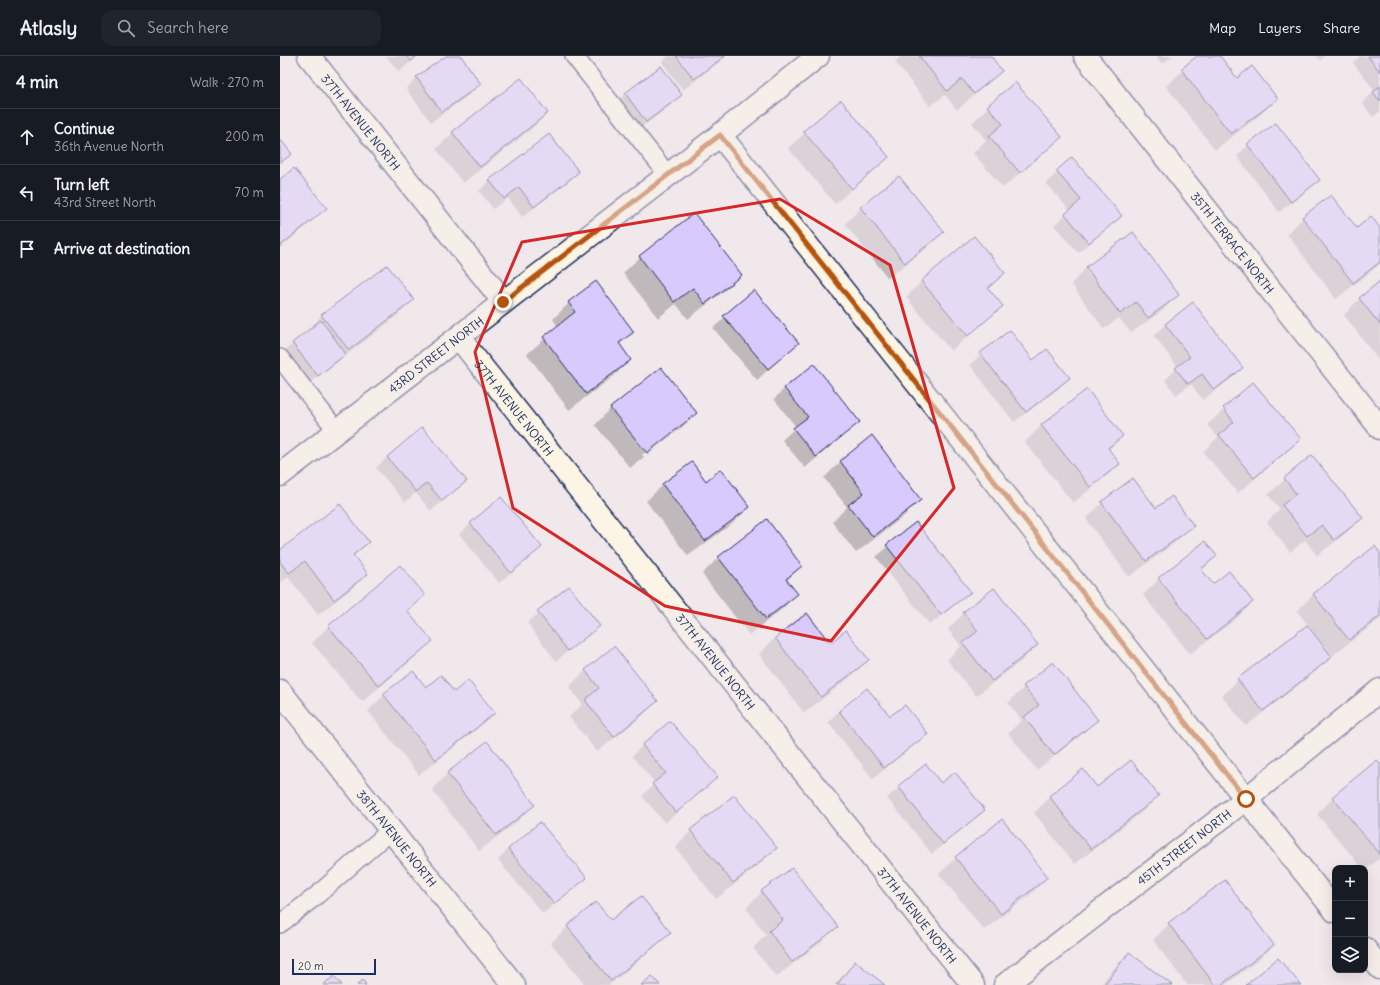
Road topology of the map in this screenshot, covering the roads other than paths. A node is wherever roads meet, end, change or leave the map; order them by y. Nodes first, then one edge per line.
1 (309, 56) edge
2 (574, 56) edge
3 (818, 56) edge
4 (1085, 56) edge
5 (720, 135) junction
6 (668, 175) junction
7 (503, 302) junction
8 (459, 338) junction
9 (280, 358) edge
10 (1380, 428) edge
11 (337, 431) junction
12 (280, 475) edge
13 (1380, 690) edge
14 (280, 691) edge
15 (1246, 799) junction
16 (391, 830) junction
17 (1332, 907) edge
18 (280, 924) edge
19 (1368, 953) edge
20 (1380, 968) edge
21 (514, 985) edge
22 (973, 985) edge
23 (1005, 985) edge

1 - 7 street, 37TH AVENUE NORTH
2 - 6 lane
3 - 5 street, 43RD STREET NORTH
4 - 10 street, 35TH TERRACE NORTH
5 - 6 street, 43RD STREET NORTH
5 - 15 street
6 - 7 street, 43RD STREET NORTH
7 - 8 street, 43RD STREET NORTH
8 - 11 street, 43RD STREET NORTH
8 - 22 street, 37TH AVENUE NORTH
9 - 11 lane
11 - 12 street, 43RD STREET NORTH
13 - 15 street, 45TH STREET NORTH
14 - 16 street, 38TH AVENUE NORTH
15 - 17 street
15 - 23 street, 45TH STREET NORTH
16 - 18 lane
16 - 21 street, 38TH AVENUE NORTH
19 - 20 street

